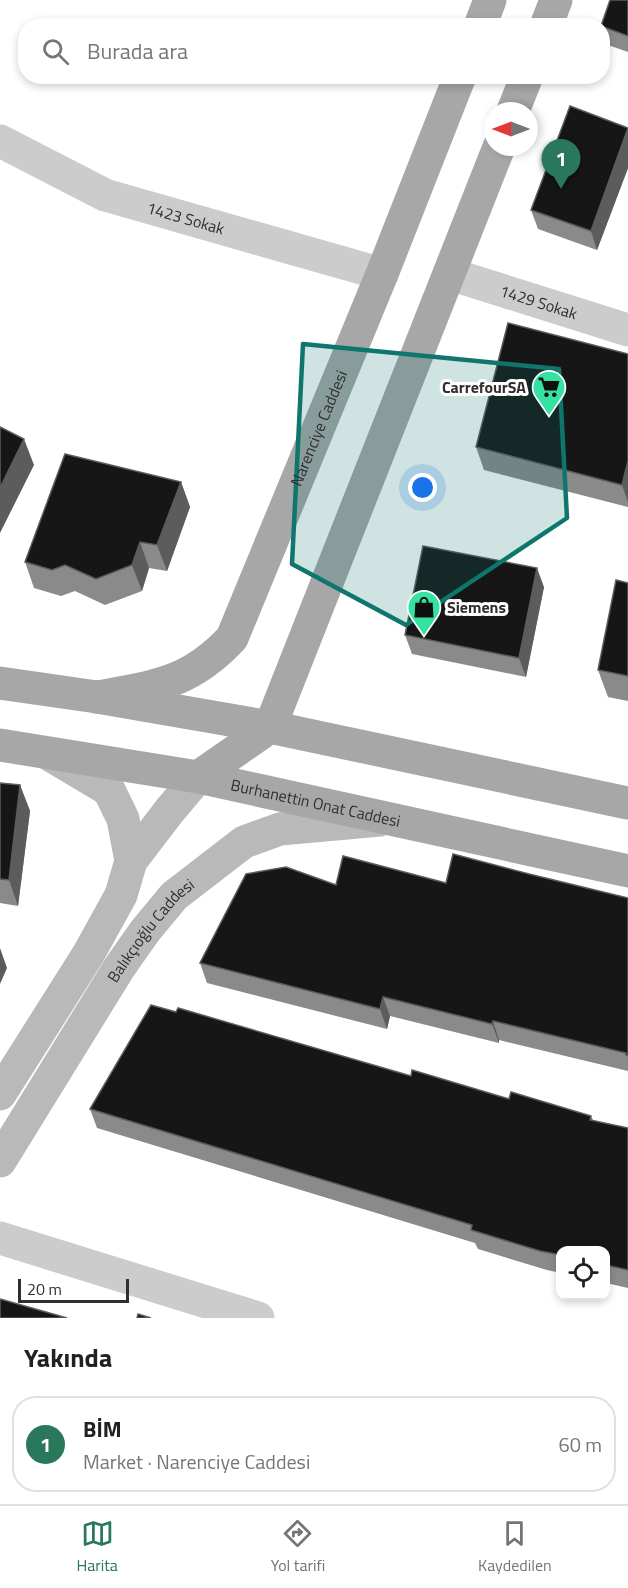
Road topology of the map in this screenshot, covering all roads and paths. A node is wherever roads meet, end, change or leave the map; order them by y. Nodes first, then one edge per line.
1 (490, 0) edge
2 (556, 0) edge
3 (483, 18) edge
4 (549, 18) edge
5 (457, 84) edge
6 (524, 84) edge
7 (517, 102) edge
8 (0, 141) edge
9 (496, 156) edge
10 (382, 274) junction
11 (450, 274) junction
12 (628, 330) edge
13 (0, 683) edge
14 (97, 697) junction
15 (270, 727) junction
16 (0, 746) edge
17 (45, 752) junction
18 (198, 777) junction
19 (628, 803) edge
20 (388, 819) junction
21 (131, 861) junction
22 (628, 871) edge
23 (0, 1094) edge
24 (0, 1161) edge
25 (0, 1238) edge
26 (258, 1318) edge

1 - 3 main road
2 - 4 main road
5 - 10 main road, Narenciye Caddesi
6 - 7 main road
8 - 10 street, 1423 Sokak
9 - 11 main road
10 - 14 main road, Narenciye Caddesi
11 - 12 street, 1429 Sokak
11 - 15 main road
13 - 14 main road
14 - 15 main road
15 - 18 main road
15 - 19 main road
16 - 17 main road, Burhanettin Onat Caddesi
17 - 18 main road, Burhanettin Onat Caddesi
17 - 21 street
18 - 20 main road, Burhanettin Onat Caddesi
18 - 21 street
20 - 22 main road, Burhanettin Onat Caddesi
20 - 24 street, Balıkçıoğlu Caddesi
21 - 23 street
25 - 26 street

